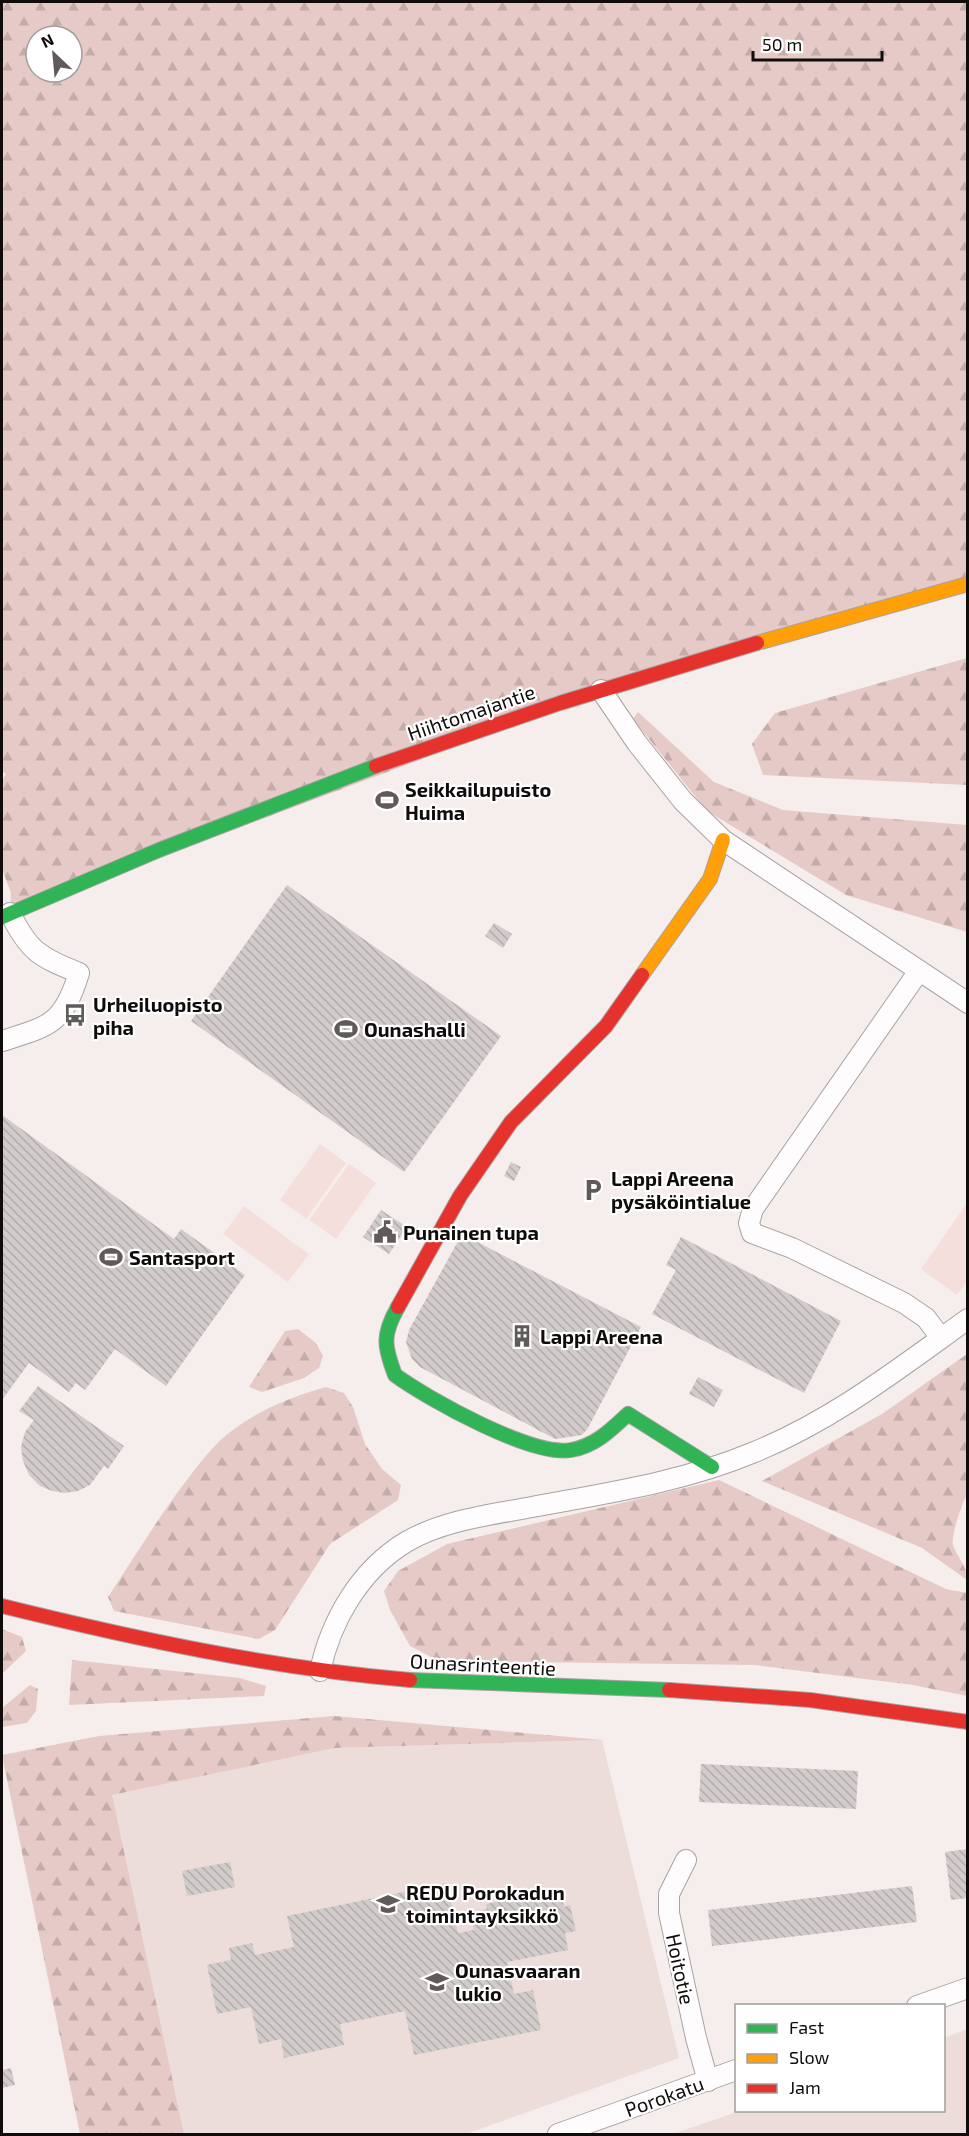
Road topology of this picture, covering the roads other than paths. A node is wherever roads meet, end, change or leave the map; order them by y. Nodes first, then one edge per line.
1 (968, 584) edge
2 (601, 690) junction
3 (723, 840) junction
4 (6, 915) edge
5 (919, 971) junction
6 (968, 1002) edge
7 (2, 1041) edge
8 (968, 1319) edge
9 (941, 1338) junction
10 (712, 1467) junction
11 (2, 1606) edge
12 (320, 1671) junction
13 (968, 1722) edge
14 (686, 1860) dead end
15 (968, 1988) edge
16 (923, 2004) edge
17 (735, 2070) edge
18 (708, 2081) junction
19 (558, 2134) edge

1 - 2 street, Hiihtomajantie
2 - 3 street
2 - 4 street, Hiihtomajantie
3 - 5 street
3 - 10 street
4 - 7 street
5 - 6 street
5 - 9 street
8 - 9 street
9 - 10 street
10 - 12 street
11 - 12 street, Ounasrinteentie
12 - 13 street, Ounasrinteentie
14 - 18 street, Hoitotie
15 - 16 street
17 - 18 street, Porokatu
18 - 19 street, Porokatu

